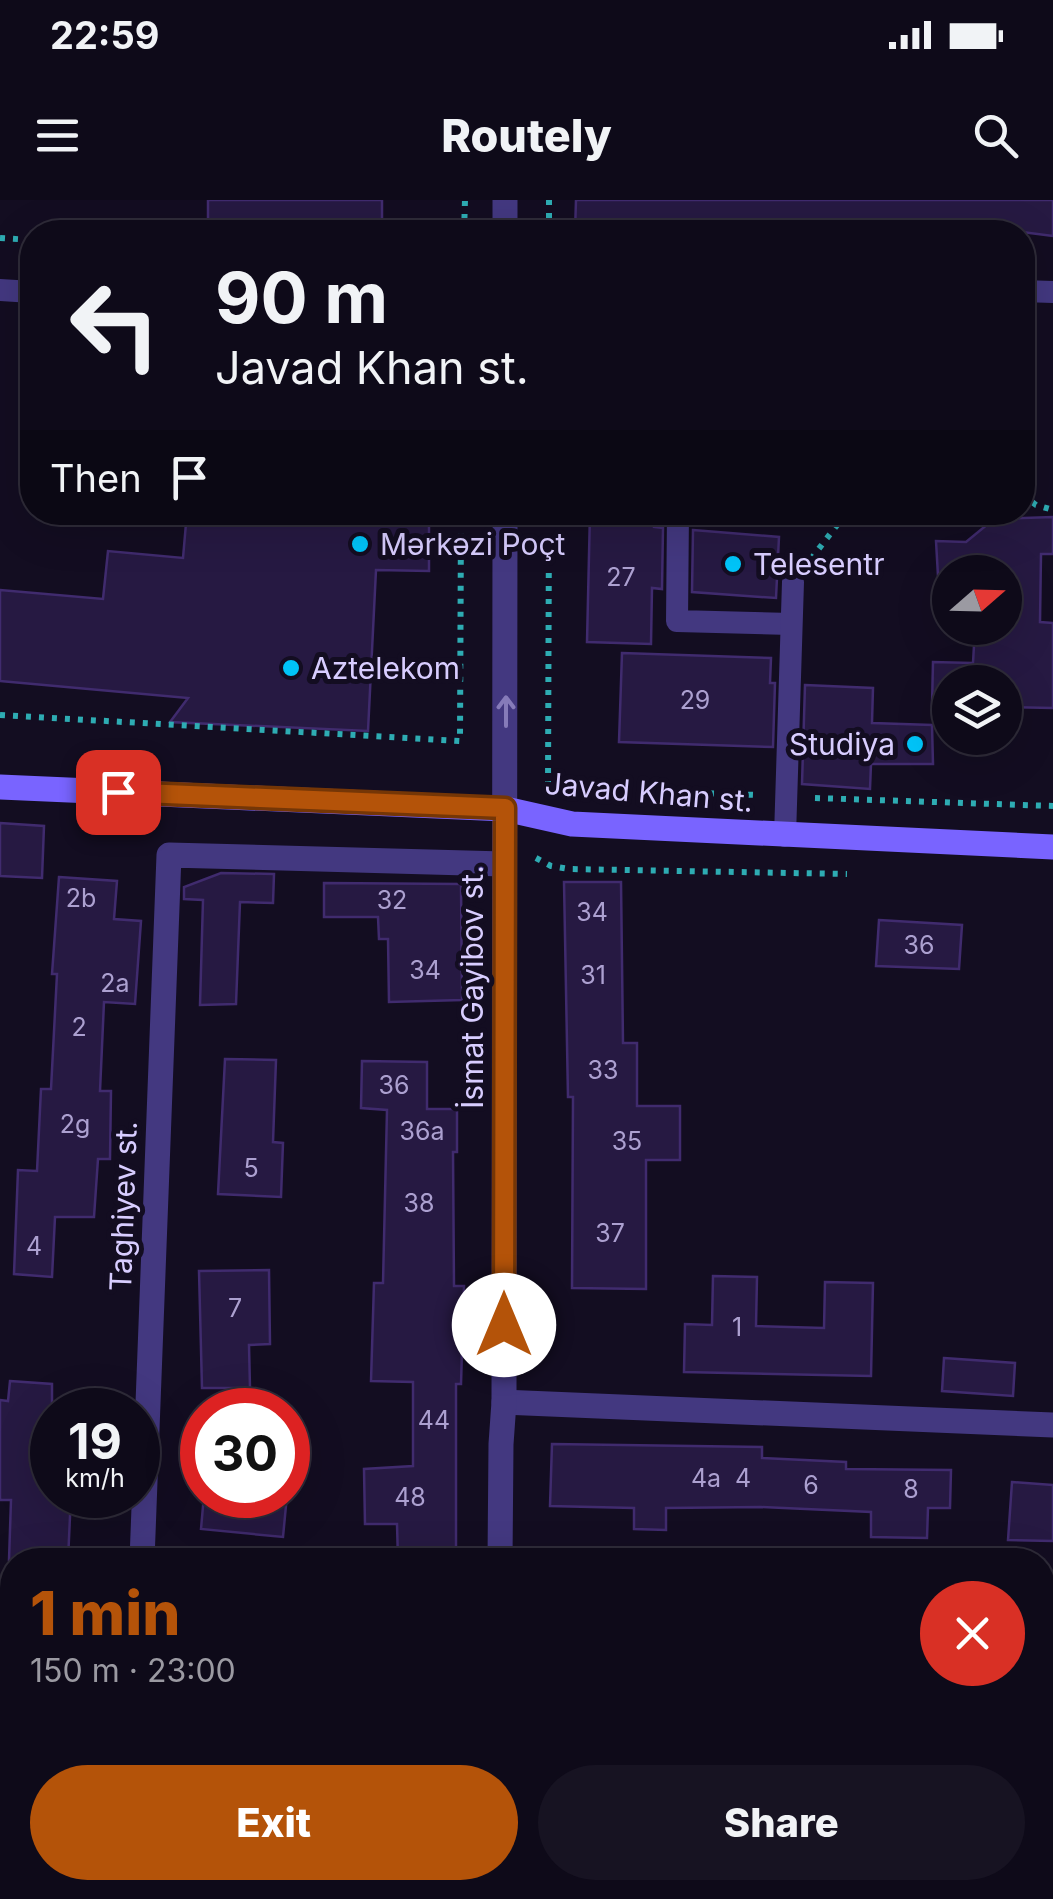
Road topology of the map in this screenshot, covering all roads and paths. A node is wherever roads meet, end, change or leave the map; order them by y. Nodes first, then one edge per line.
1 (461, 525) edge
2 (505, 525) edge
3 (549, 525) edge
4 (678, 525) edge
5 (837, 525) edge
6 (793, 582) joint
7 (791, 624) junction
8 (0, 714) edge
9 (0, 787) edge
10 (561, 788) dead end
11 (651, 792) dead end
12 (786, 796) junction
13 (1053, 806) edge
14 (505, 808) junction
15 (785, 836) junction
16 (1053, 847) edge
17 (504, 864) junction
18 (504, 1402) junction
19 (1053, 1425) edge
20 (142, 1548) edge
21 (500, 1548) edge

1 - 8 path
14 -> 2 street, İsmat Gayibov st.
3 - 10 path
4 - 7 lane
5 - 6 path
6 - 7 lane
7 - 12 lane
9 - 14 street, Javad Khan st.
11 - 12 path
12 - 13 path
12 - 15 lane
14 - 15 street, Javad Khan st.
14 - 17 street, İsmat Gayibov st.
15 - 16 street, Javad Khan st.
17 - 18 street, İsmat Gayibov st.
17 - 20 street, Taghiyev st.
18 - 19 street
18 - 21 street, İsmat Gayibov st.

